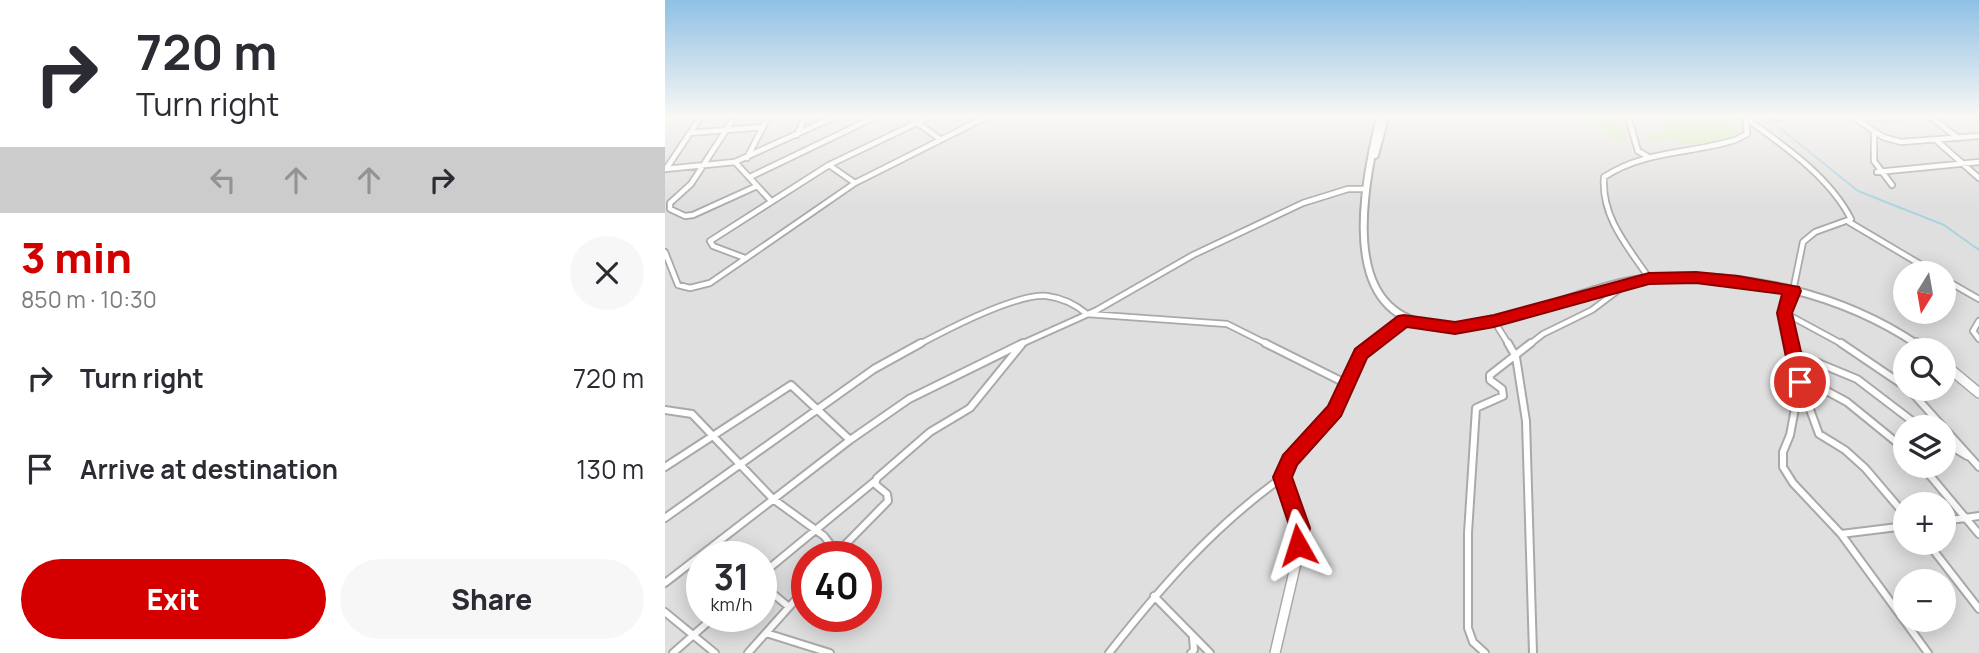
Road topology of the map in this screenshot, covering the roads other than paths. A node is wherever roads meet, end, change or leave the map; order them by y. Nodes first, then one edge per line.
1 (680, 147) edge
2 (715, 147) edge
3 (752, 147) edge
4 (770, 147) edge
5 (811, 147) edge
6 (865, 147) edge
7 (924, 147) edge
8 (1373, 147) edge
9 (1376, 147) edge
10 (1637, 147) edge
11 (1703, 147) edge
12 (1781, 147) edge
13 (1872, 147) edge
14 (1944, 147) edge
15 (1647, 156) junction
16 (747, 158) junction
17 (735, 162) junction
18 (1979, 162) edge
19 (1961, 163) junction
20 (829, 165) junction
21 (703, 167) junction
22 (666, 169) edge
23 (1877, 172) junction
24 (752, 176) junction
25 (1979, 178) edge
26 (855, 183) junction
27 (1892, 185) dead end
28 (757, 186) junction
29 (1365, 187) junction
30 (771, 201) junction
31 (1849, 222) junction
32 (665, 253) edge
33 (745, 258) junction
34 (1915, 261) edge
35 (668, 277) edge
36 (1649, 278) junction
37 (1629, 282) junction
38 (1957, 286) edge
39 (1793, 291) junction
40 (1979, 299) edge
41 (1785, 313) junction
42 (1087, 314) junction
43 (1404, 320) junction
44 (1494, 321) junction
45 (1979, 321) edge
46 (1907, 338) edge
47 (1979, 340) edge
48 (1023, 343) junction
49 (1794, 354) junction
50 (1516, 357) junction
51 (1956, 374) edge
52 (1893, 378) edge
53 (1800, 379) junction
54 (1347, 384) junction
55 (1979, 393) edge
56 (1922, 401) edge
57 (665, 410) edge
58 (816, 411) junction
59 (1904, 415) edge
60 (712, 436) junction
61 (1893, 439) edge
62 (850, 440) junction
63 (1956, 449) edge
64 (1970, 457) junction
65 (741, 466) junction
66 (665, 467) edge
67 (1979, 467) edge
68 (1283, 477) junction
69 (1932, 478) edge
70 (875, 481) junction
71 (773, 499) junction
72 (1893, 501) edge
73 (1979, 516) edge
74 (665, 518) edge
75 (1967, 519) junction
76 (1956, 520) edge
77 (1893, 528) edge
78 (815, 529) junction
79 (1841, 534) junction
80 (1979, 534) edge
81 (827, 541) edge
82 (849, 541) edge
83 (1937, 555) edge
84 (777, 561) edge
85 (665, 583) edge
86 (1154, 596) junction
87 (777, 597) edge
88 (1978, 606) edge
89 (789, 607) joint
90 (665, 612) edge
91 (697, 632) edge
92 (766, 633) junction
93 (692, 636) junction
94 (1193, 638) junction
95 (673, 653) edge
96 (715, 653) edge
97 (748, 653) edge
98 (830, 653) edge
99 (1109, 653) edge
100 (1191, 653) edge
101 (1210, 653) edge
102 (1275, 653) edge
103 (1485, 653) edge
104 (1533, 653) edge
105 (1928, 653) edge

1 - 22 street
2 - 21 street
3 - 16 street
4 - 16 street
5 - 24 street
6 - 20 street
7 - 26 street
8 - 29 street
9 - 29 street
10 - 15 street
11 - 15 street
12 - 31 street
13 - 23 street
14 - 19 street
15 - 36 street
16 - 17 street
17 - 21 street
17 - 24 street
18 - 19 street
19 - 23 street
19 - 25 street
20 - 26 street
20 - 30 street
21 - 22 street
21 - 28 street
23 - 27 street
24 - 28 street
26 - 33 street
28 - 30 street
29 - 42 street
29 - 43 street
30 - 33 street
31 - 34 street
31 - 39 street
32 - 35 street
33 - 35 street
36 - 37 street
36 - 39 street
37 - 44 street
37 - 50 street
38 - 40 street
39 - 41 street
39 - 46 street
41 - 49 street
41 - 52 street
42 - 48 street
42 - 54 street
42 - 58 street
43 - 44 street
43 - 54 street
44 - 50 street
45 - 47 street
48 - 62 street
48 - 70 street
49 - 53 street
49 - 59 street
50 - 103 street
50 - 104 street
51 - 55 street
53 - 61 street
53 - 72 street
53 - 79 street
54 - 68 street
56 - 64 street
57 - 60 street
58 - 60 street
58 - 62 street
58 - 65 street
60 - 65 street
60 - 66 street
62 - 71 street
63 - 64 street
64 - 67 street
65 - 71 street
65 - 74 street
68 - 86 street
68 - 102 street
69 - 75 street
70 - 78 street
70 - 82 street
71 - 78 street
71 - 85 street
73 - 75 street
75 - 76 street
75 - 80 street
77 - 79 street
78 - 81 street
78 - 84 street
79 - 105 street
83 - 88 street
86 - 94 street
86 - 99 street
87 - 89 street
89 - 92 street
90 - 93 street
91 - 93 street
92 - 97 street
92 - 98 street
93 - 95 street
93 - 96 street
94 - 100 street
94 - 101 street

